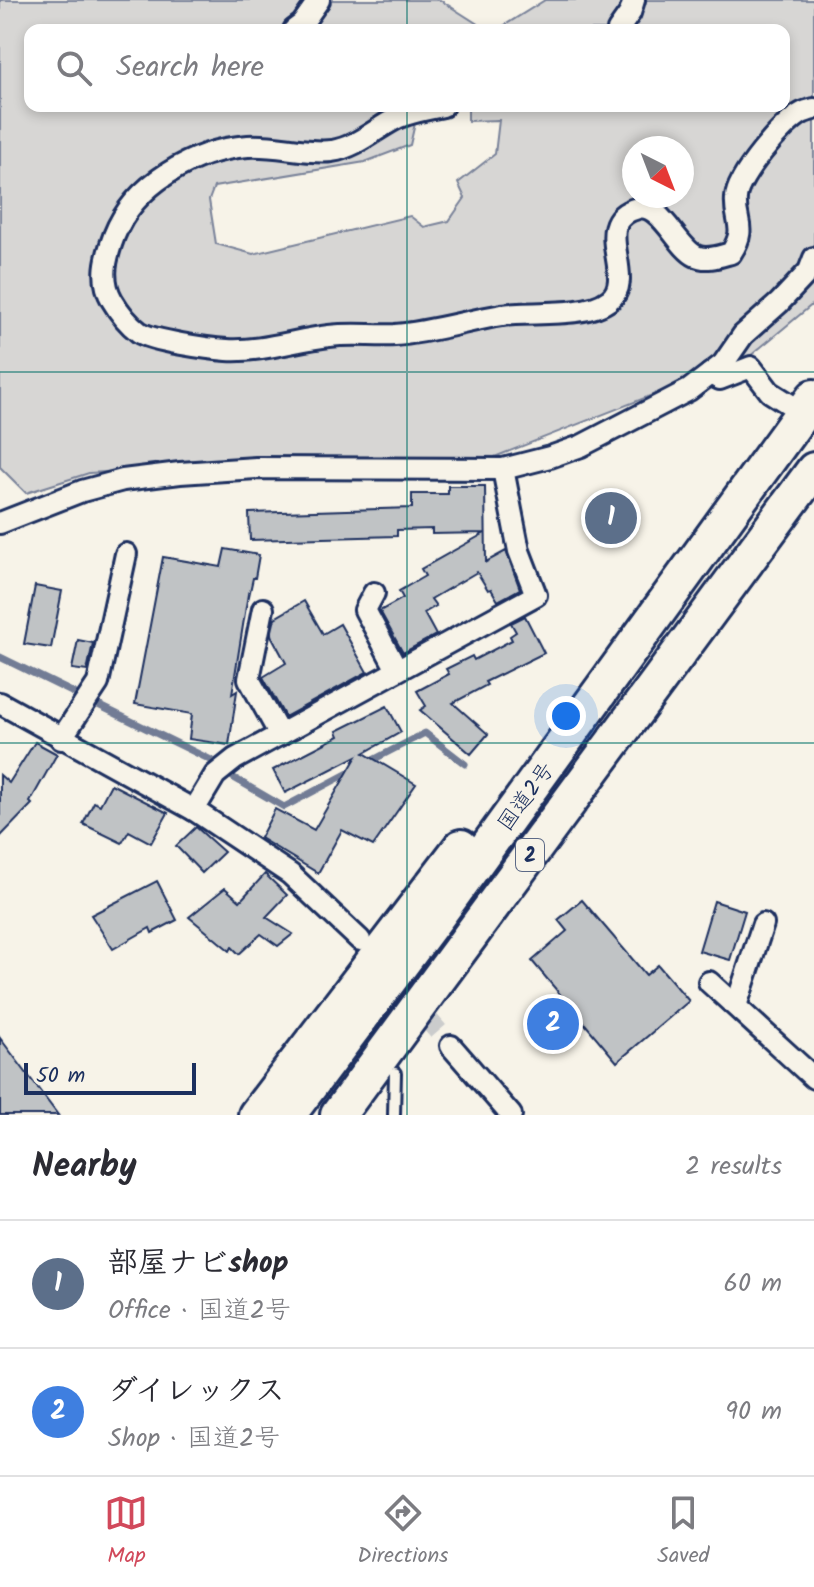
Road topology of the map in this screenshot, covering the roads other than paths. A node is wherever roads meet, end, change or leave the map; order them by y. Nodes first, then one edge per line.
1 (319, 0) edge
2 (634, 0) edge
3 (302, 24) edge
4 (622, 24) edge
5 (814, 109) edge
6 (419, 112) edge
7 (814, 258) edge
8 (710, 374) junction
9 (808, 404) edge
10 (503, 469) junction
11 (814, 470) edge
12 (0, 523) edge
13 (126, 554) dead end
14 (374, 593) dead end
15 (721, 594) junction
16 (263, 609) dead end
17 (397, 670) junction
18 (0, 703) edge
19 (280, 735) junction
20 (61, 739) junction
21 (526, 795) junction
22 (194, 810) junction
23 (763, 924) dead end
24 (360, 940) dead end
25 (709, 982) dead end
26 (736, 1006) junction
27 (451, 1046) tunnel mouth
28 (395, 1073) junction
29 (814, 1078) edge
30 (256, 1115) edge
31 (288, 1115) edge
32 (338, 1115) edge
33 (364, 1115) edge
34 (394, 1115) edge
35 (511, 1115) edge

1 - 3 street
2 - 4 street
5 - 6 street
7 - 8 street
8 - 9 street
8 - 10 street
9 - 21 highway, 国道2号 / 2
10 - 12 street
10 - 17 street
11 - 15 highway, 国道2号 / 2
13 - 20 street
14 - 17 street
15 - 28 highway
15 - 32 highway, 国道2号 / 2
16 - 19 street
17 - 19 street
18 - 20 street
19 - 22 street
20 - 22 street
21 - 30 highway
21 - 31 highway, 国道2号 / 2
22 - 24 street
23 - 26 street
25 - 26 street
26 - 29 street
27 - 35 street
28 - 33 highway
28 - 34 lane

